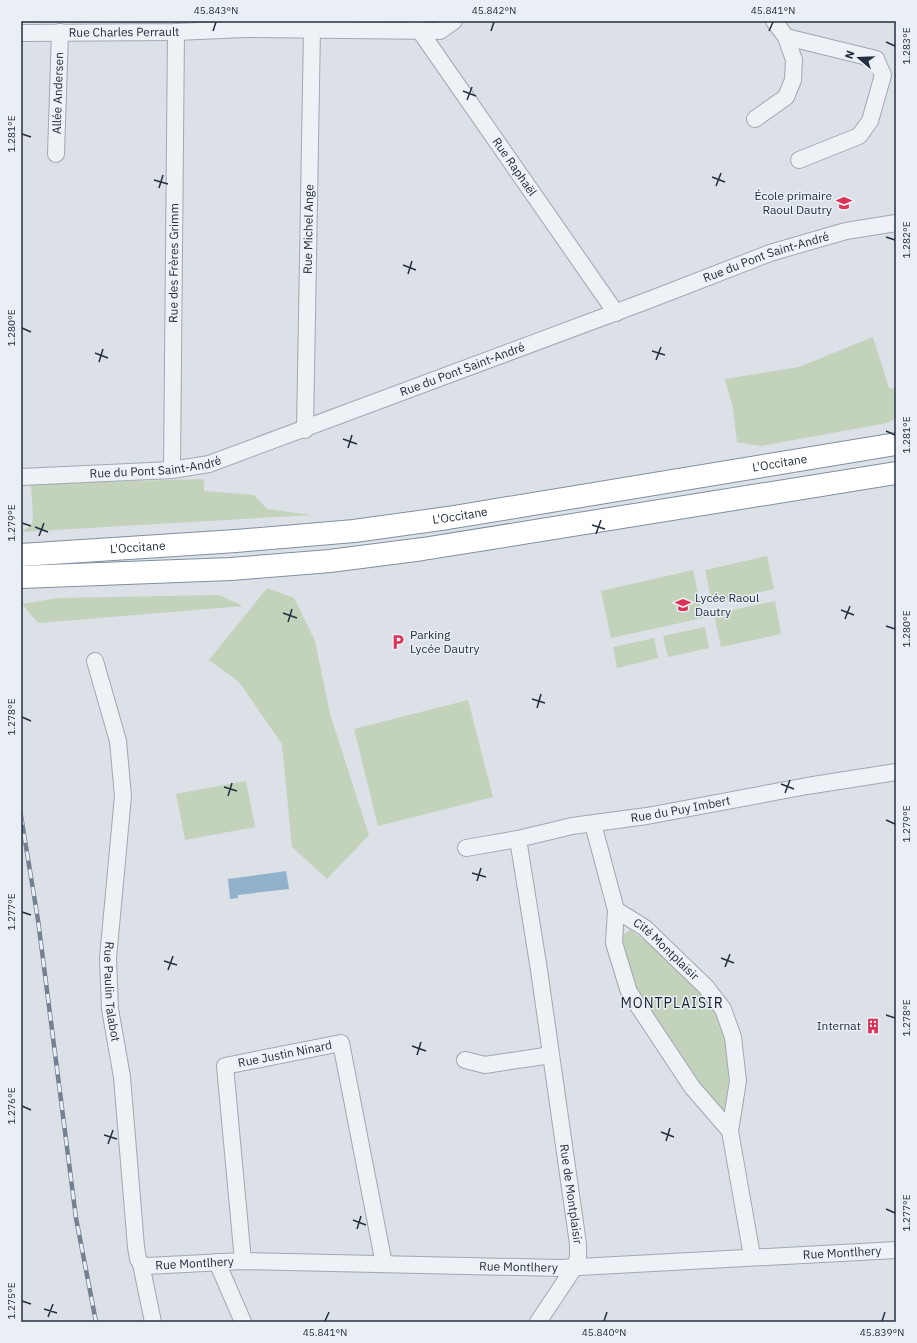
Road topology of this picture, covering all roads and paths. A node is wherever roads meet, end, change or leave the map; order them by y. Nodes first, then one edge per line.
1 (454, 21) edge
2 (774, 21) edge
3 (416, 25) edge
4 (312, 29) junction
5 (60, 32) junction
6 (176, 32) junction
7 (21, 33) edge
8 (786, 37) junction
9 (755, 119) dead end
10 (56, 154) dead end
11 (799, 160) dead end
12 (896, 223) edge
13 (616, 313) junction
14 (305, 430) junction
15 (896, 433) edge
16 (896, 444) edge
17 (800, 459) junction
18 (172, 470) junction
19 (895, 473) edge
20 (21, 477) edge
21 (21, 555) edge
22 (21, 577) edge
23 (95, 661) dead end
24 (896, 772) edge
25 (593, 824) junction
26 (518, 839) junction
27 (466, 848) dead end
28 (616, 910) junction
29 (551, 1055) junction
30 (465, 1060) dead end
31 (730, 1131) junction
32 (896, 1250) edge
33 (752, 1256) junction
34 (243, 1261) junction
35 (217, 1262) junction
36 (141, 1264) junction
37 (384, 1264) junction
38 (574, 1268) junction
39 (153, 1322) edge
40 (243, 1322) edge
41 (538, 1322) edge

1 - 3 street, Rue Charles Perrault
2 - 8 street
3 - 4 street, Rue Charles Perrault
3 - 13 street, Rue Raphaël
4 - 6 street, Rue Charles Perrault
4 - 14 street, Rue Michel Ange
5 - 6 street, Rue Charles Perrault
5 - 7 street, Rue Charles Perrault
5 - 10 street, Allée Andersen
6 - 18 street, Rue des Frères Grimm
8 - 9 street
8 - 11 street
12 - 13 street, Rue du Pont Saint-André
13 - 14 street, Rue du Pont Saint-André
14 - 18 street, Rue du Pont Saint-André
15 - 17 highway
16 - 17 highway, L'Occitane
17 - 21 highway, L'Occitane
18 - 20 street, Rue du Pont Saint-André
19 - 22 highway
23 - 36 street, Rue Paulin Talabot
24 - 25 street, Rue du Puy Imbert
25 - 26 street, Rue du Puy Imbert
25 - 28 street, Cité Montplaisir
26 - 27 street, Rue du Puy Imbert
26 - 29 street, Rue de Montplaisir
28 - 31 street, Cité Montplaisir
28 - 31 street, Cité Montplaisir
29 - 30 street
29 - 38 street, Rue de Montplaisir
31 - 33 street, Cité Montplaisir
32 - 33 street, Rue Montlhery
33 - 38 street, Rue Montlhery
34 - 35 street, Rue Montlhery
34 - 37 street, Rue Montlhery
34 - 37 street, Rue Justin Ninard
35 - 36 street, Rue Montlhery
35 - 40 street
36 - 39 street, Rue Paulin Talabot
37 - 38 street, Rue Montlhery
38 - 41 street, Rue de Montplaisir

